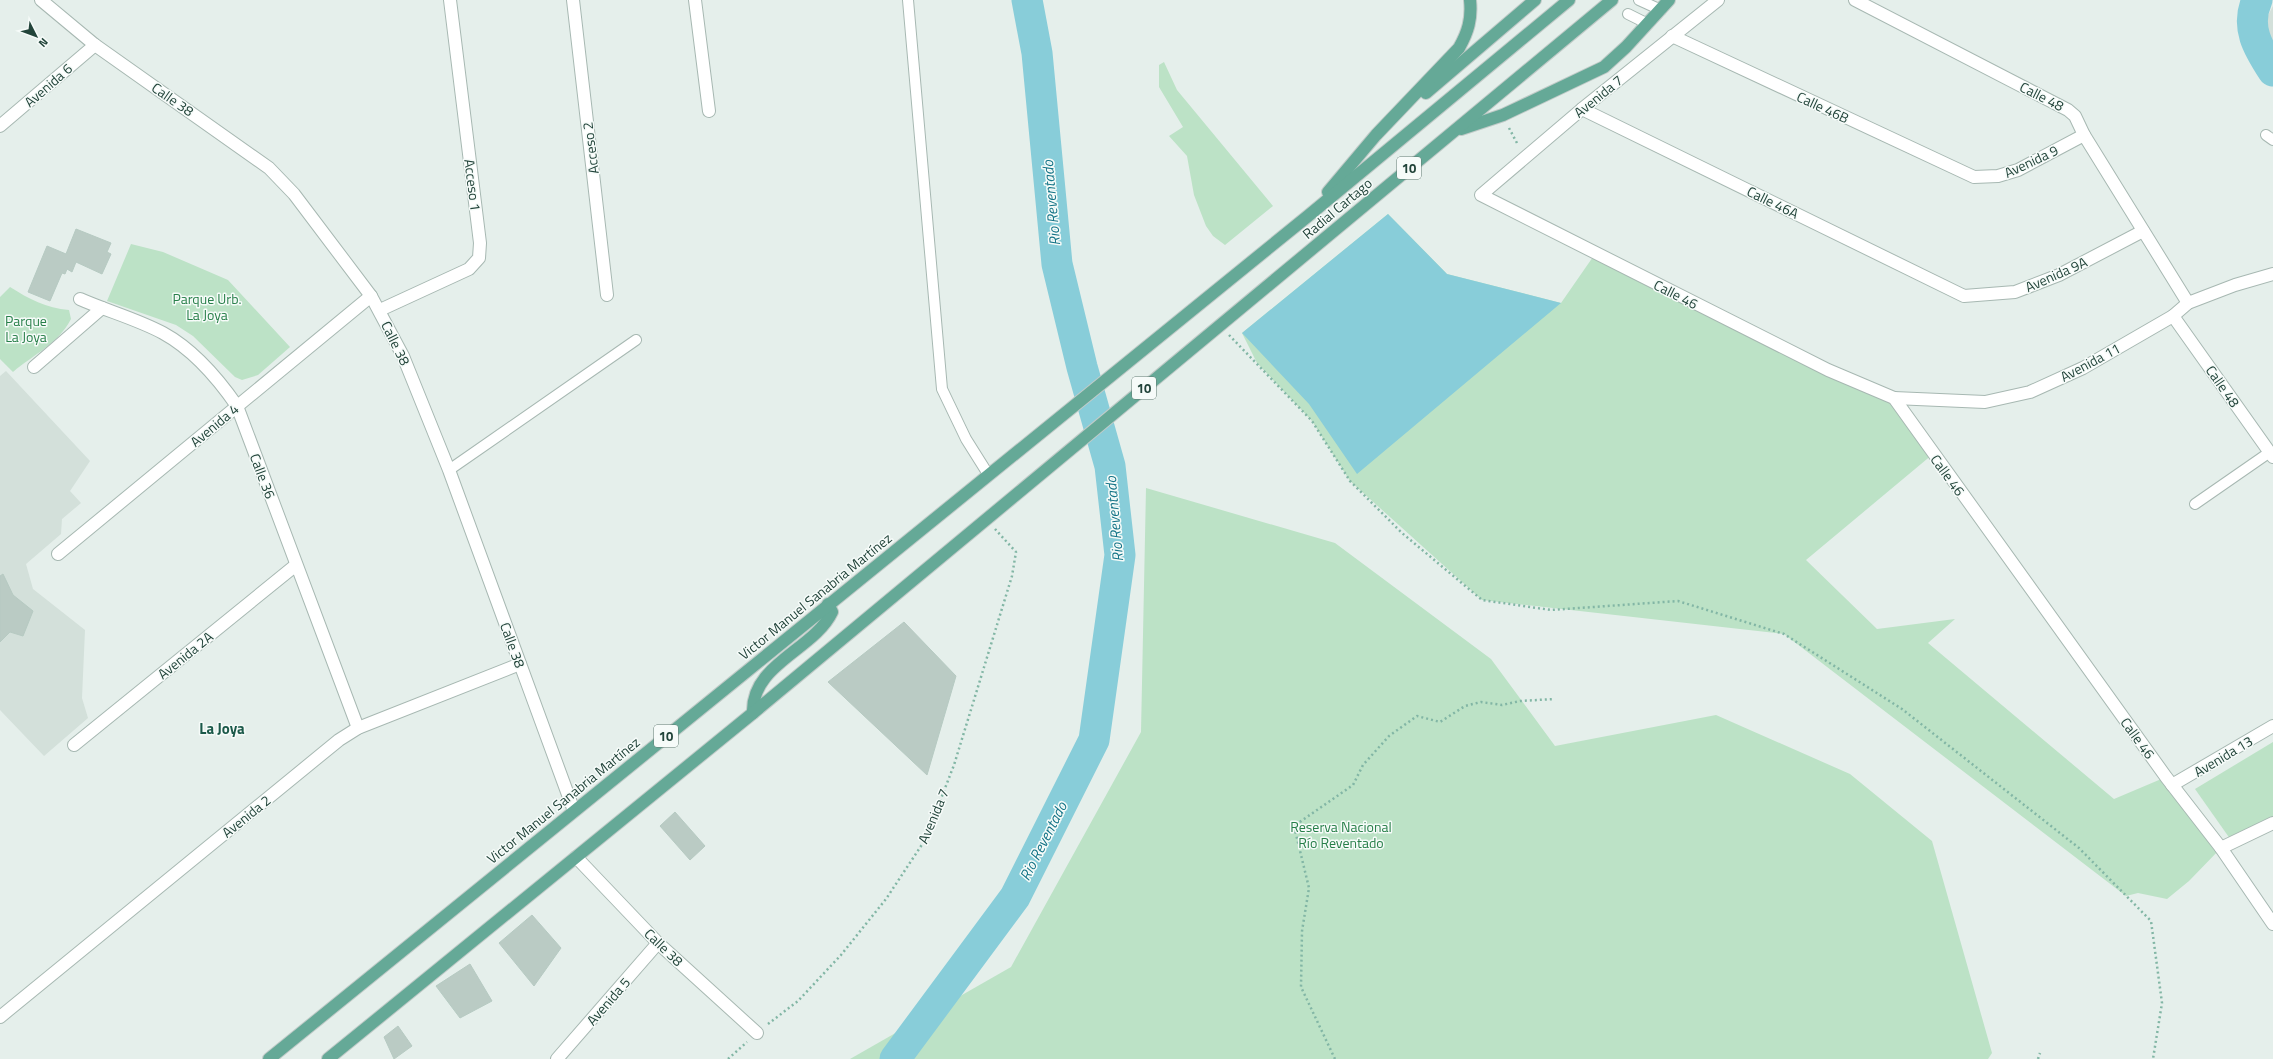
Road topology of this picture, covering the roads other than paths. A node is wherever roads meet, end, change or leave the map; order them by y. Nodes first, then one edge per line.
1 (41, 0) edge
2 (450, 0) edge
3 (573, 0) edge
4 (695, 0) edge
5 (908, 0) edge
6 (1470, 0) edge
7 (1535, 0) edge
8 (1569, 0) edge
9 (1612, 0) edge
10 (1639, 0) edge
11 (1669, 0) edge
12 (1718, 0) edge
13 (1855, 0) edge
14 (1661, 10) junction
15 (1628, 14) dead end
16 (1648, 24) junction
17 (1672, 36) junction
18 (95, 45) junction
19 (1582, 109) junction
20 (709, 111) dead end
21 (0, 126) edge
22 (1454, 131) junction
23 (1376, 135) junction
24 (2084, 135) junction
25 (1974, 177) joint
26 (1481, 195) joint
27 (1308, 216) junction
28 (2143, 231) junction
29 (2273, 274) edge
30 (607, 295) dead end
31 (371, 296) junction
32 (1964, 296) joint
33 (80, 299) dead end
34 (2188, 303) junction
35 (102, 308) junction
36 (380, 310) junction
37 (2173, 316) junction
38 (636, 340) dead end
39 (34, 367) dead end
40 (1894, 398) junction
41 (237, 406) junction
42 (1062, 414) joint
43 (2271, 454) edge
44 (449, 470) junction
45 (988, 474) junction
46 (2195, 504) dead end
47 (58, 554) dead end
48 (296, 565) junction
49 (828, 604) junction
50 (520, 664) junction
51 (754, 713) junction
52 (2273, 726) edge
53 (358, 728) junction
54 (74, 745) dead end
55 (2172, 786) junction
56 (574, 812) junction
57 (2273, 823) edge
58 (2221, 848) junction
59 (576, 857) junction
60 (2273, 924) edge
61 (658, 943) junction
62 (0, 1017) edge
63 (756, 1033) road end
64 (269, 1059) edge
65 (328, 1059) edge
66 (557, 1059) edge

1 - 18 street, Calle 38
2 - 36 street, Acceso 1
3 - 30 street, Acceso 2
4 - 20 street
5 - 45 lane
6 - 23 main road
7 - 23 main road
8 - 27 main road, Radial Cartago / 10
9 - 22 main road, Radial Cartago / 10
10 - 14 lane
11 - 14 main road
12 - 17 street, Avenida 7
13 - 24 street, Calle 48
14 - 16 main road
15 - 16 lane
16 - 22 main road
17 - 19 street, Avenida 7
17 - 25 street, Calle 46B
18 - 21 street, Avenida 6
18 - 31 street, Calle 38
19 - 26 street, Avenida 7
19 - 32 street, Calle 46A
22 - 51 main road, Radial Cartago / 10
23 - 27 main road
24 - 25 street, Avenida 9
24 - 28 street, Calle 48
26 - 40 street, Calle 46
27 - 42 main road, Radial Cartago / 10
28 - 32 street, Avenida 9A
28 - 34 street, Calle 48
29 - 34 street, Avenida 11
31 - 36 street, Calle 38
31 - 41 street, Avenida 4
33 - 35 street, Calle 36
34 - 37 street, Avenida 11
35 - 39 street
35 - 41 street, Calle 36
36 - 44 street, Calle 38
37 - 40 street, Avenida 11
37 - 43 street, Calle 48
38 - 44 lane
40 - 55 street, Calle 46
41 - 47 street, Avenida 4
41 - 48 street, Calle 36
42 - 45 main road, Victor Manuel Sanabria Martínez / 10
43 - 46 lane
44 - 50 street, Calle 38
45 - 49 main road, Victor Manuel Sanabria Martínez / 10
48 - 53 street, Calle 36
48 - 54 street, Avenida 2A
49 - 51 main road
49 - 56 main road, Victor Manuel Sanabria Martínez / 10
50 - 53 street, Avenida 2
50 - 56 street, Calle 38
51 - 59 main road, 10
52 - 55 street, Avenida 13
53 - 62 street, Avenida 2
55 - 58 street, Calle 46
56 - 64 main road, Victor Manuel Sanabria Martínez / 10
57 - 58 street
58 - 60 street, Calle 46
59 - 61 street, Calle 38
59 - 65 main road, 10
61 - 63 street, Calle 38
61 - 66 street, Avenida 5

